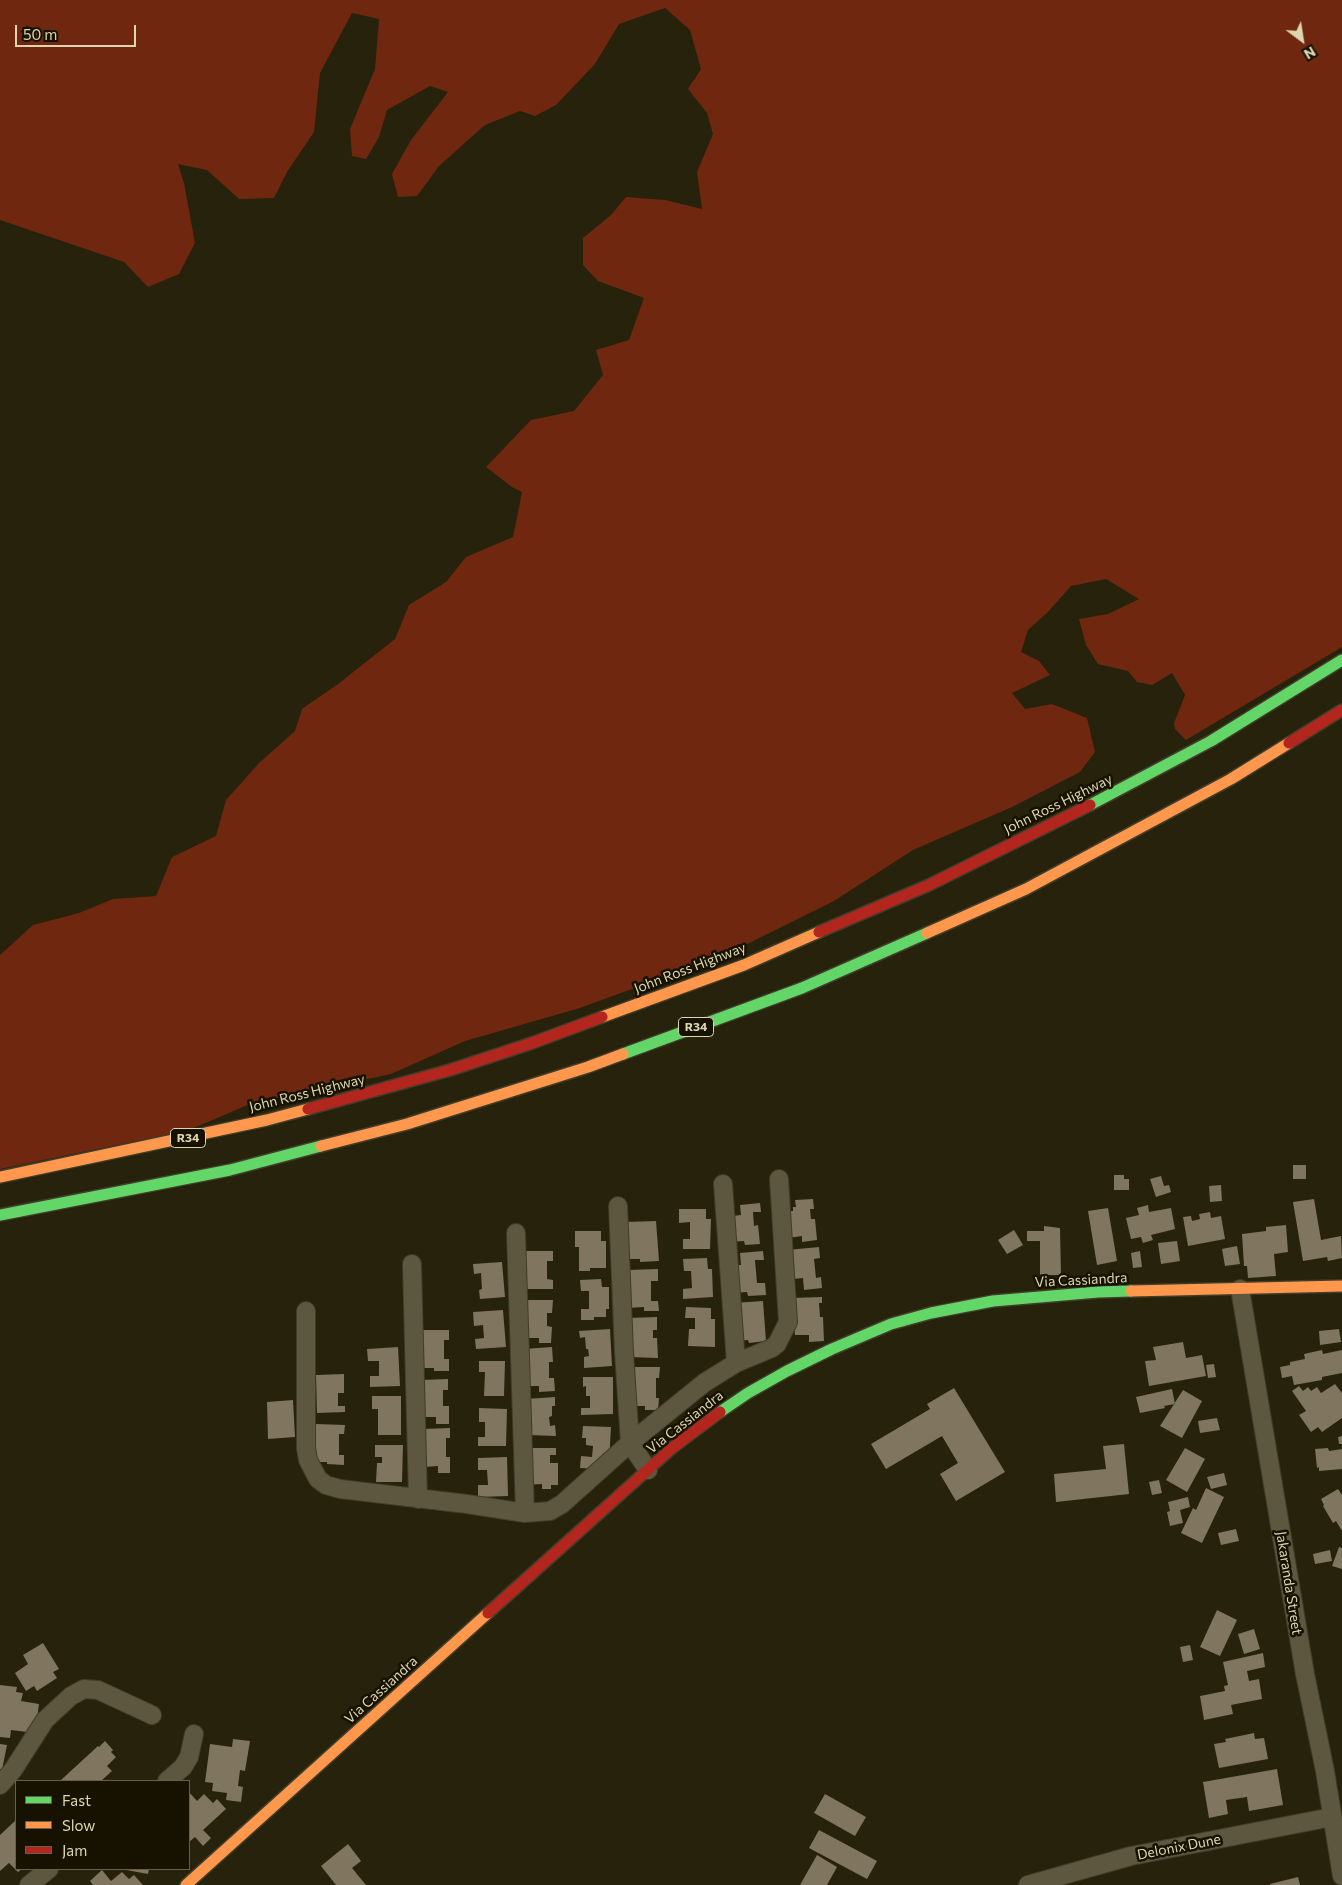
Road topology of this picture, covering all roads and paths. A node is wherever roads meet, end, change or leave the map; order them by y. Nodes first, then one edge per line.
1 (1342, 660) edge
2 (1342, 710) edge
3 (0, 1177) edge
4 (779, 1180) dead end
5 (723, 1184) dead end
6 (618, 1206) dead end
7 (0, 1215) edge
8 (516, 1233) dead end
9 (412, 1264) dead end
10 (1342, 1286) edge
11 (1240, 1290) junction
12 (306, 1311) dead end
13 (736, 1363) junction
14 (630, 1443) junction
15 (648, 1470) junction
16 (418, 1499) junction
17 (525, 1513) junction
18 (152, 1715) dead end
19 (194, 1734) dead end
20 (168, 1780) edge
21 (0, 1785) edge
22 (1332, 1817) junction
23 (49, 1870) edge
24 (1342, 1876) edge
25 (29, 1885) edge
26 (186, 1885) edge
27 (1028, 1885) edge

1 - 3 main road, John Ross Highway / R34
2 - 7 main road, R34
4 - 13 street
5 - 13 street
6 - 14 street
8 - 17 street
9 - 16 street
10 - 11 main road, Via Cassiandra
11 - 15 main road, Via Cassiandra
11 - 22 street, Jakaranda Street
12 - 16 street
13 - 14 street
14 - 15 street
14 - 17 street
15 - 26 main road, Via Cassiandra
16 - 17 street
18 - 21 street
19 - 20 street
22 - 24 street, Jakaranda Street
22 - 27 street, Delonix Dune
23 - 25 street

